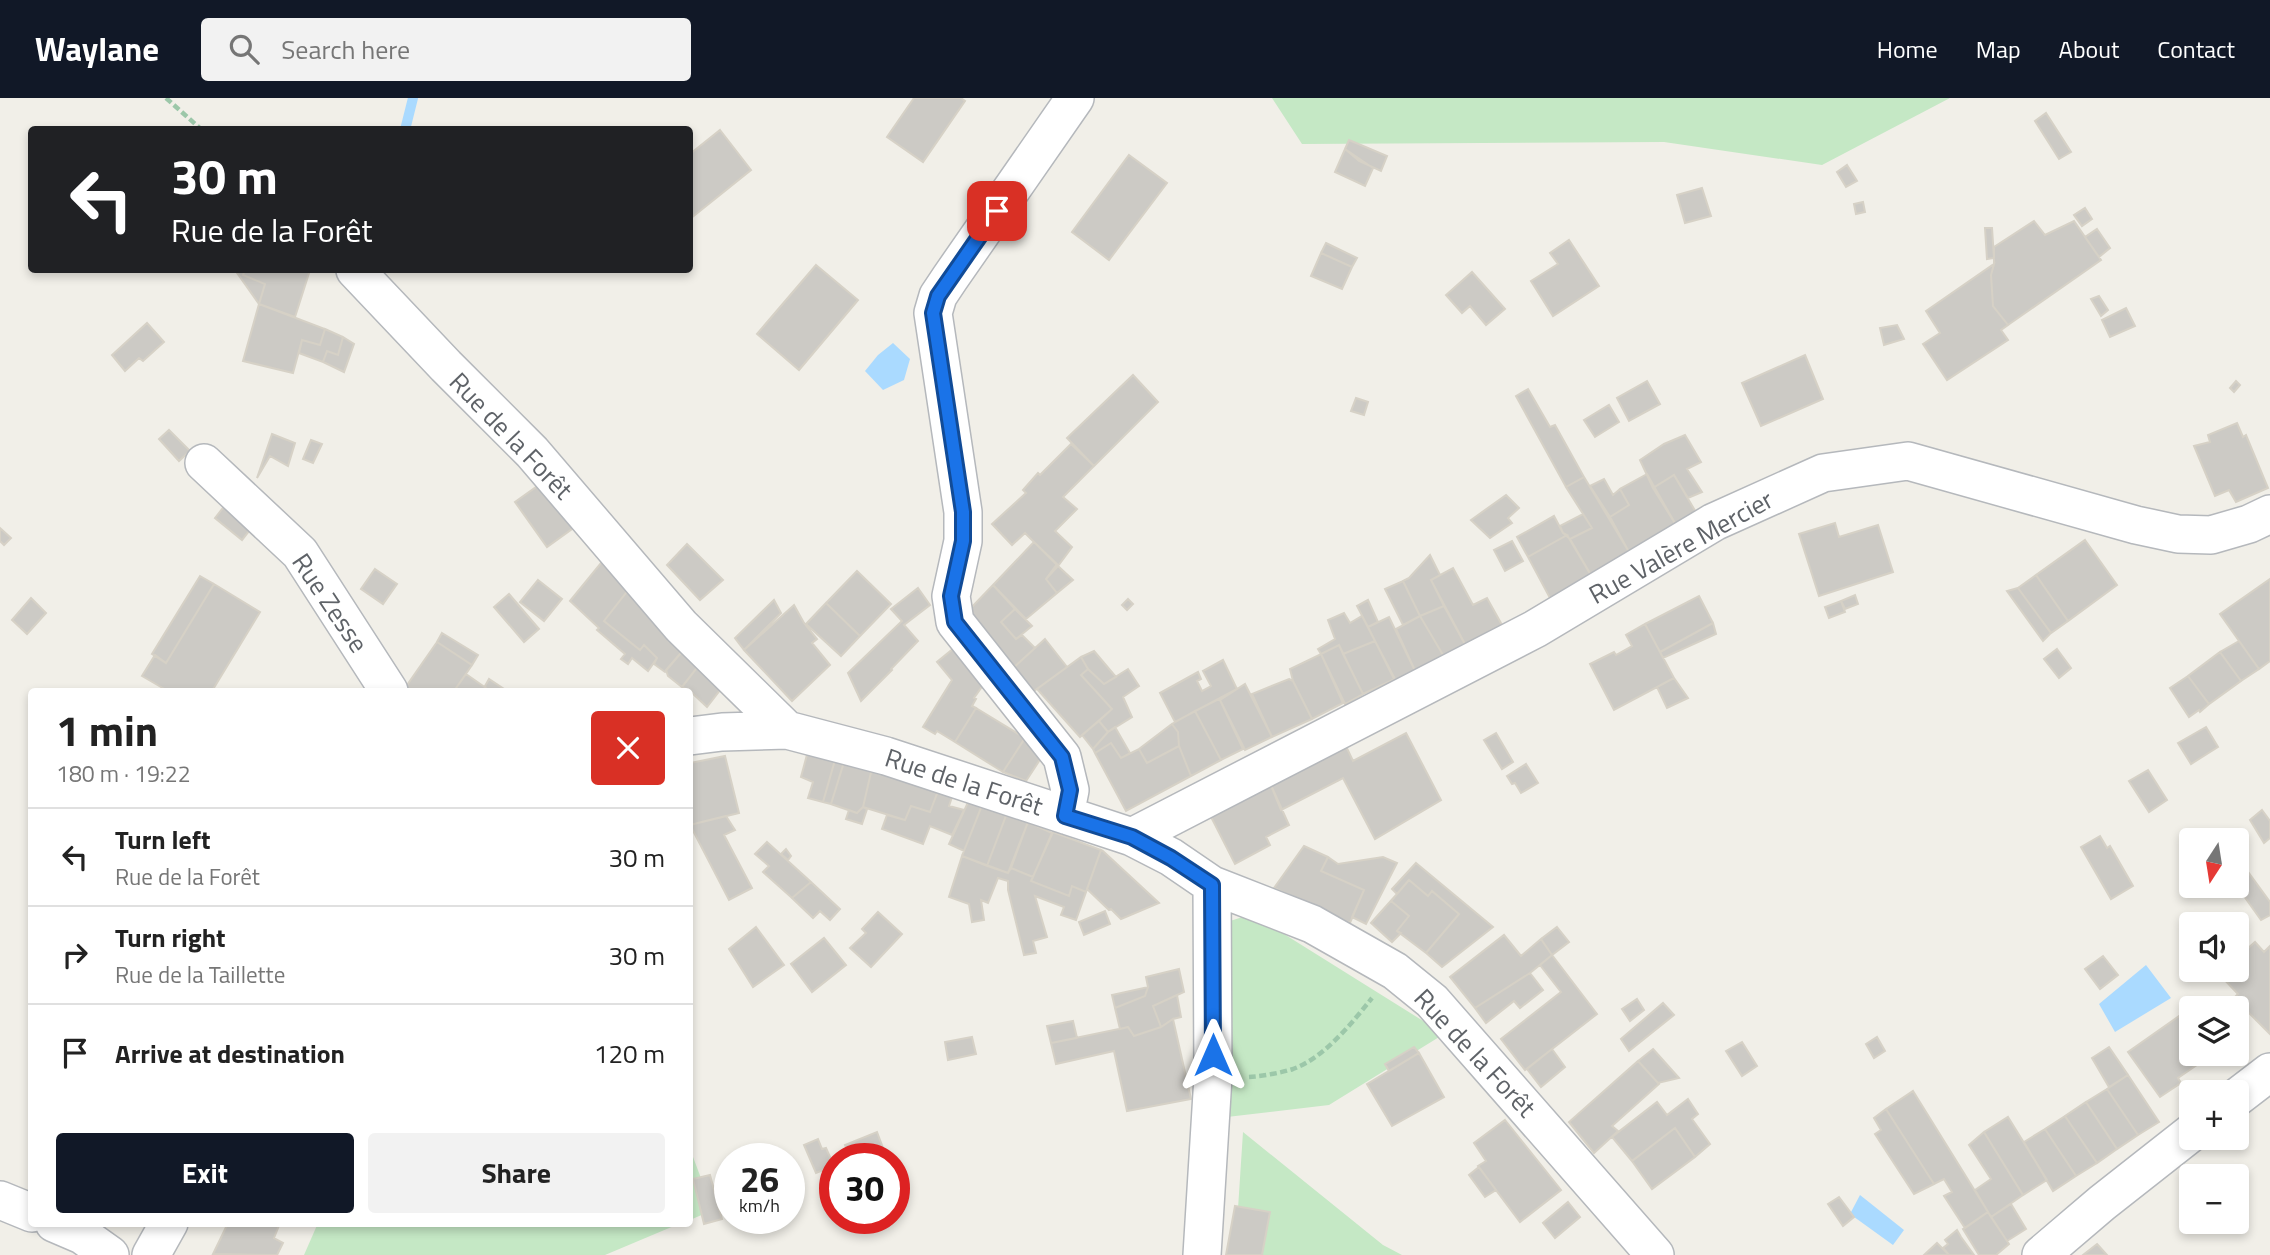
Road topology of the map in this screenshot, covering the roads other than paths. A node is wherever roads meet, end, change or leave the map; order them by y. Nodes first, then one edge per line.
1 (1075, 98) edge
2 (358, 273) edge
3 (204, 463) dead end
4 (2270, 514) edge
5 (387, 688) edge
6 (788, 730) junction
7 (693, 736) edge
8 (1065, 816) junction
9 (1132, 837) junction
10 (1212, 885) junction
11 (2270, 1072) edge
12 (2249, 1088) edge
13 (2179, 1142) edge
14 (0, 1200) edge
15 (28, 1211) edge
16 (63, 1227) edge
17 (167, 1227) edge
18 (110, 1255) edge
19 (150, 1255) edge
20 (1202, 1255) edge
21 (1655, 1255) edge
22 (2041, 1255) edge

1 - 8 street
2 - 6 street, Rue de la Forêt
3 - 5 street, Rue Zesse
4 - 9 street, Rue Valère Mercier
6 - 7 street
6 - 8 street, Rue de la Forêt
8 - 9 street, Rue de la Forêt
9 - 10 street, Rue de la Forêt
10 - 20 street
10 - 21 street, Rue de la Forêt
11 - 12 street
13 - 22 street
14 - 15 street
16 - 18 street
17 - 19 street

